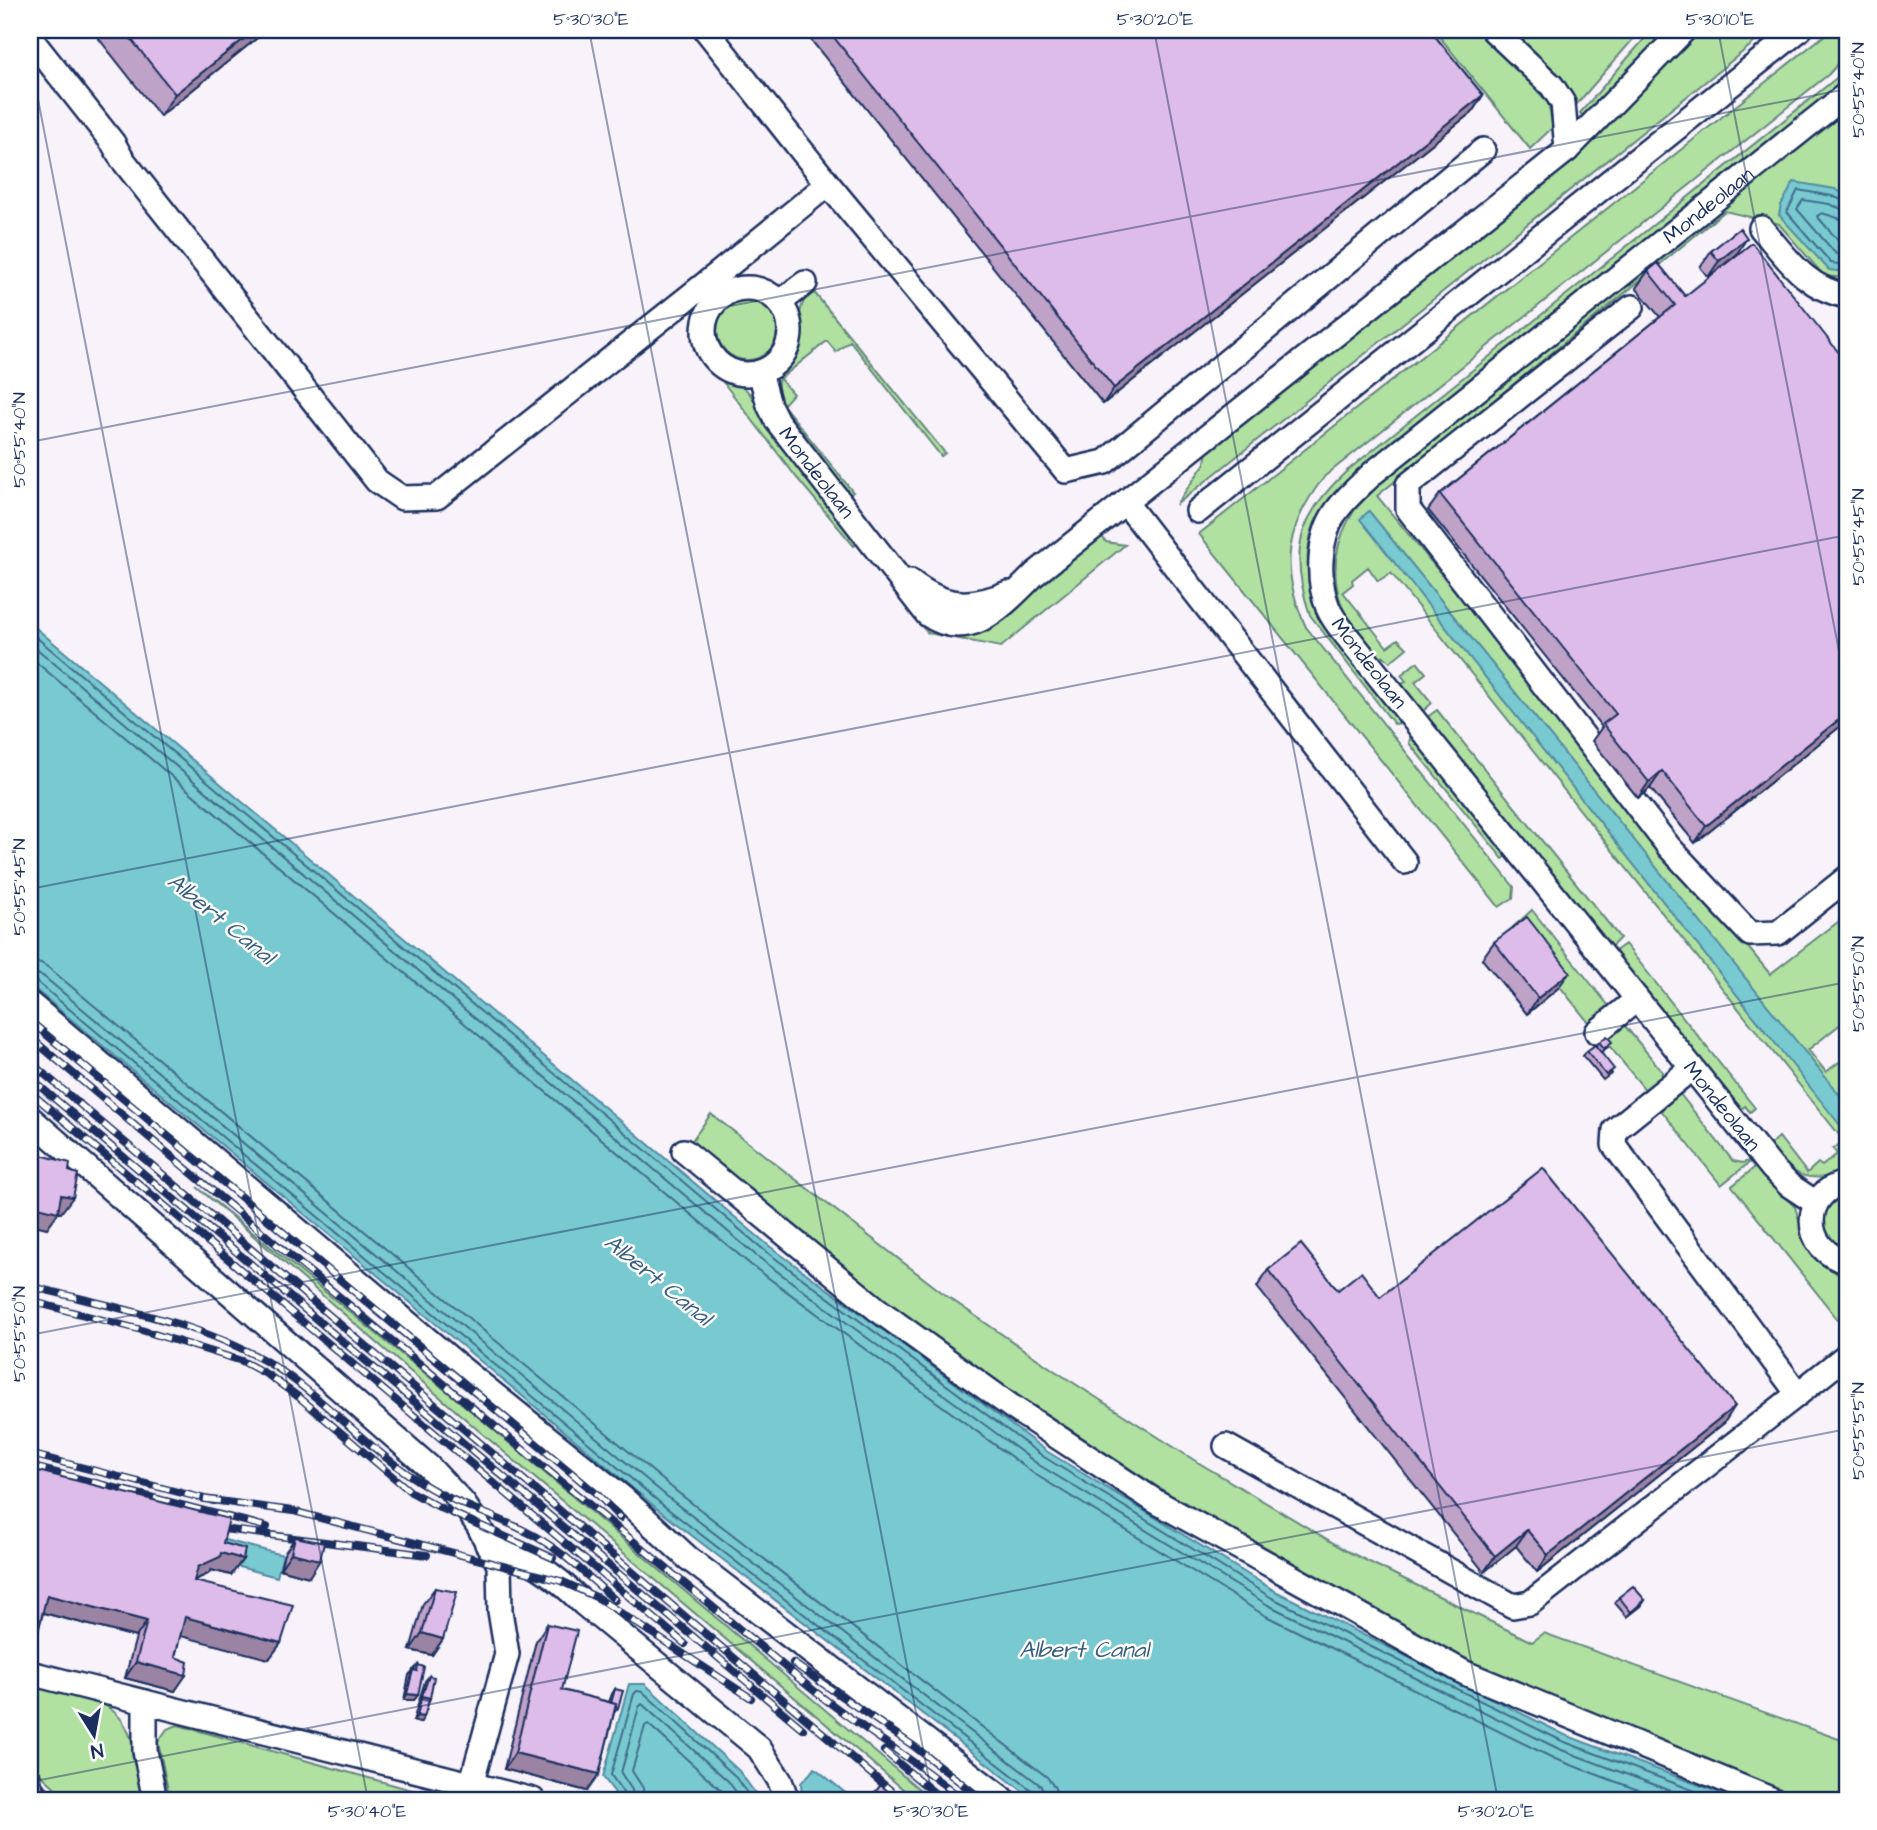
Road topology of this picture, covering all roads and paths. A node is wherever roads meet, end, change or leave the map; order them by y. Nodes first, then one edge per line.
1 (706, 30) edge
2 (1493, 30) edge
3 (1684, 30) edge
4 (1799, 30) edge
5 (30, 38) edge
6 (1847, 94) edge
7 (1483, 150) dead end
8 (1567, 150) junction
9 (828, 184) junction
10 (1761, 228) dead end
11 (805, 283) dead end
12 (1847, 296) edge
13 (780, 302) junction
14 (1632, 307) dead end
15 (760, 372) junction
16 (1125, 502) junction
17 (1199, 511) dead end
18 (1405, 862) dead end
19 (1847, 878) edge
20 (1637, 999) junction
21 (30, 1004) edge
22 (1598, 1032) dead end
23 (1692, 1068) junction
24 (30, 1118) edge
25 (684, 1151) dead end
26 (1847, 1183) edge
27 (1816, 1203) junction
28 (1847, 1262) edge
29 (1847, 1354) edge
30 (1798, 1394) junction
31 (1226, 1446) dead end
32 (487, 1544) junction
33 (30, 1673) edge
34 (145, 1702) junction
35 (471, 1784) junction
36 (155, 1800) edge
37 (533, 1800) edge
38 (787, 1800) edge
39 (1004, 1800) edge
40 (1773, 1800) edge

1 - 9 street
2 - 8 street
3 - 8 street
4 - 17 street
5 - 9 street
6 - 20 street, Mondeolaan
7 - 9 street
8 - 16 street
10 - 12 street
11 - 13 street
13 - 15 street
13 - 15 street
14 - 19 street
15 - 16 street, Mondeolaan
16 - 18 street
20 - 22 street
20 - 23 street, Mondeolaan
21 - 39 street
23 - 27 street, Mondeolaan
23 - 30 street
24 - 32 street
25 - 40 street
26 - 27 street
27 - 28 street
29 - 30 street
30 - 31 street
32 - 35 street
32 - 38 street
33 - 34 street
34 - 35 street
34 - 36 street
35 - 37 street

